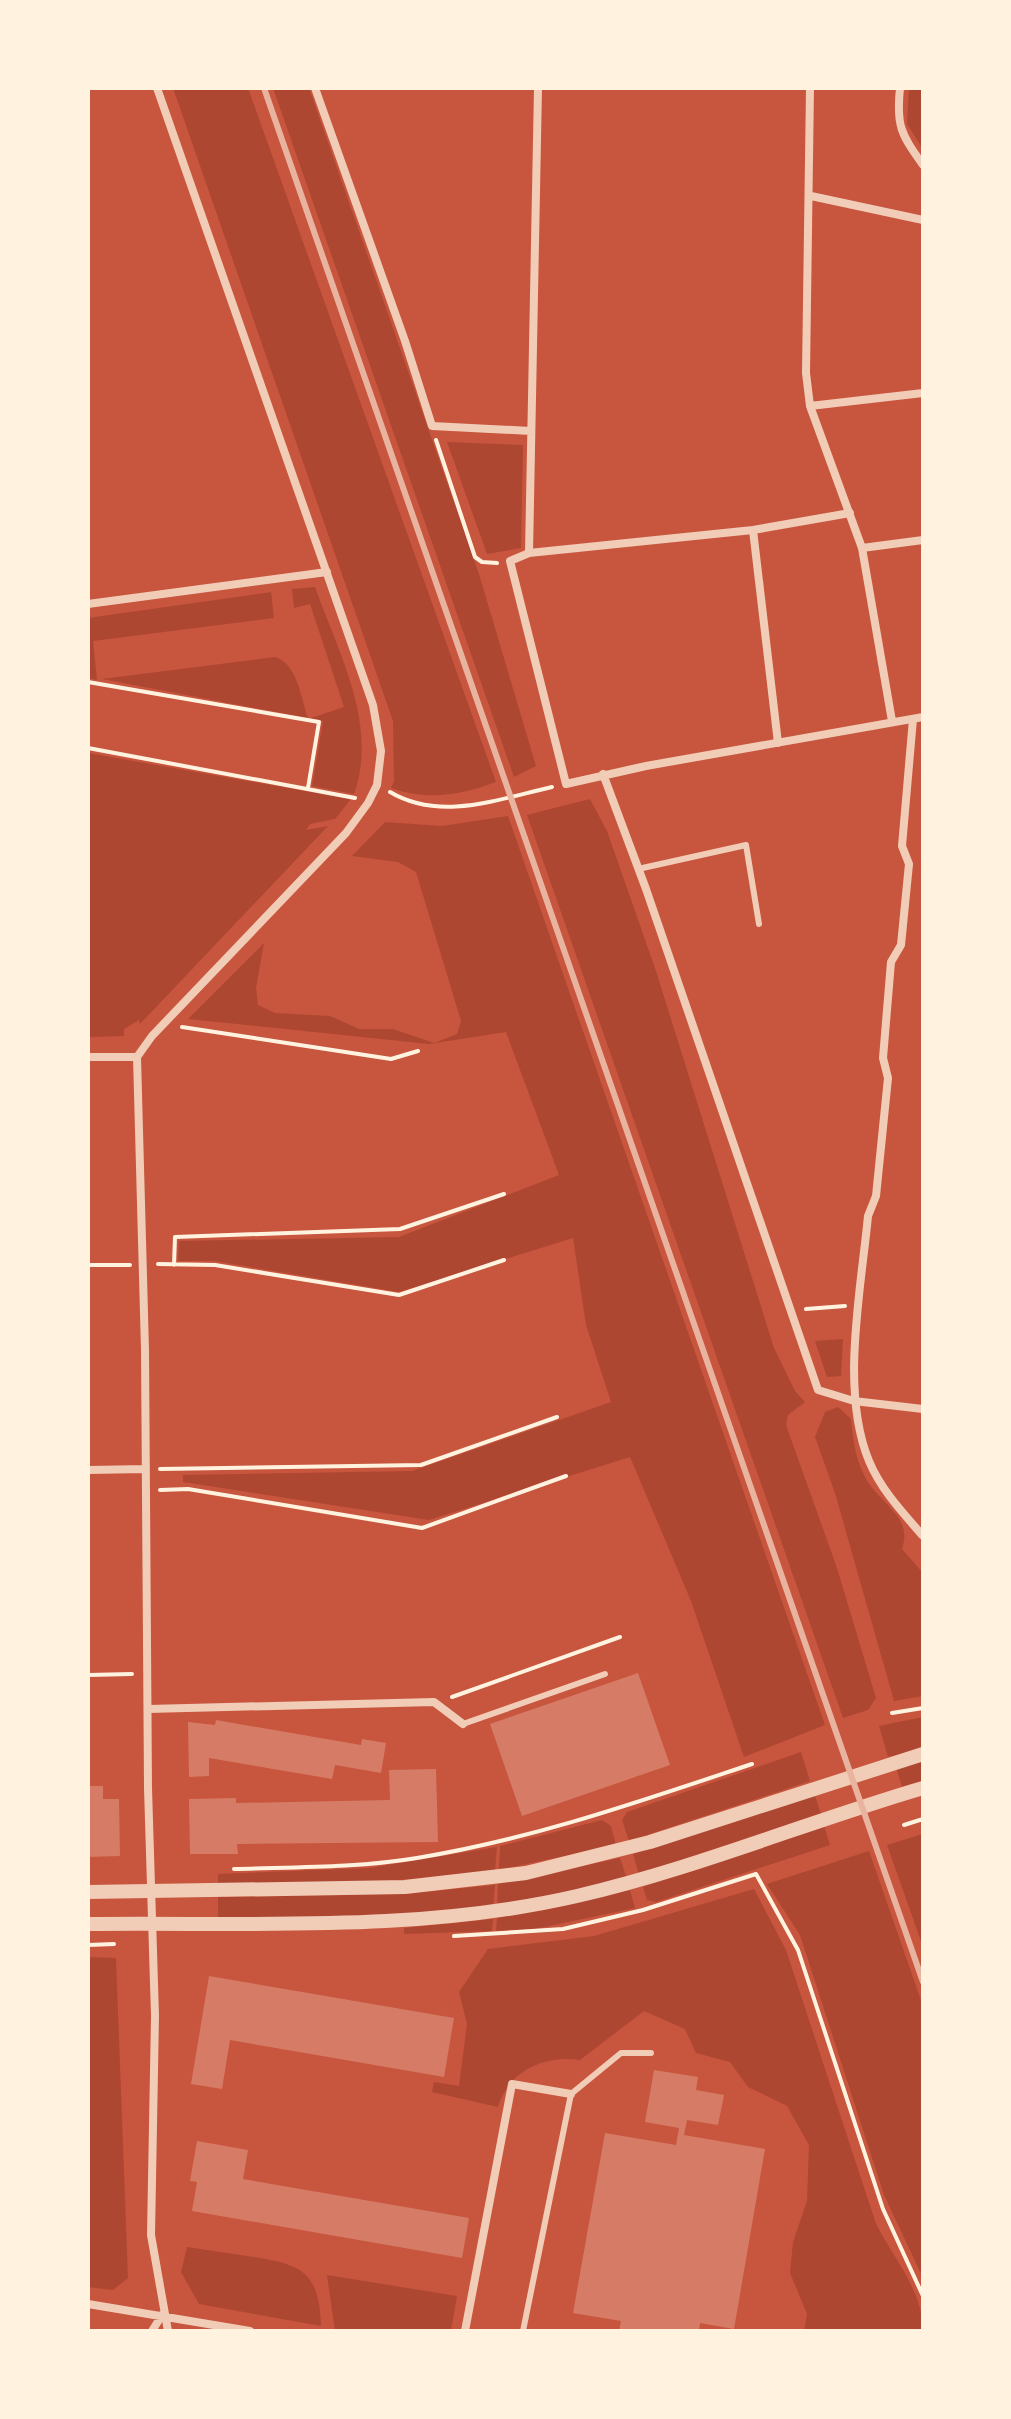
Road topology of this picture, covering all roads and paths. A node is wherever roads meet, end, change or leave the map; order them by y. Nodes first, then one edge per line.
1 (157, 88) edge
2 (315, 88) edge
3 (538, 88) edge
4 (810, 88) edge
5 (900, 88) edge
6 (923, 165) edge
7 (811, 196) junction
8 (923, 220) edge
9 (923, 393) edge
10 (810, 406) junction
11 (432, 426) junction
12 (531, 431) junction
13 (850, 513) junction
14 (753, 530) junction
15 (923, 540) edge
16 (862, 548) junction
17 (529, 553) junction
18 (510, 561) junction
19 (327, 572) junction
20 (88, 604) edge
21 (88, 682) edge
22 (918, 718) edge
23 (892, 721) junction
24 (778, 743) junction
25 (88, 748) edge
26 (603, 774) junction
27 (566, 784) junction
28 (377, 785) junction
29 (308, 788) junction
30 (368, 803) junction
31 (638, 869) junction
32 (759, 924) dead end
33 (164, 1024) junction
34 (418, 1051) dead end
35 (88, 1057) edge
36 (137, 1057) junction
37 (504, 1194) dead end
38 (504, 1260) dead end
39 (144, 1264) junction
40 (88, 1265) edge
41 (174, 1265) junction
42 (860, 1304) junction
43 (788, 1310) junction
44 (854, 1401) junction
45 (923, 1409) edge
46 (557, 1417) dead end
47 (146, 1469) junction
48 (88, 1470) edge
49 (566, 1476) dead end
50 (146, 1490) junction
51 (923, 1536) edge
52 (620, 1637) dead end
53 (147, 1674) junction
54 (605, 1674) dead end
55 (88, 1675) edge
56 (434, 1702) junction
57 (923, 1708) edge
58 (148, 1709) junction
59 (892, 1713) dead end
60 (463, 1724) joint
61 (923, 1754) edge
62 (752, 1764) dead end
63 (923, 1788) edge
64 (923, 1819) edge
65 (904, 1825) dead end
66 (226, 1869) dead end
67 (88, 1892) edge
68 (152, 1892) junction
69 (643, 1910) dead end
70 (88, 1924) edge
71 (154, 1924) junction
72 (651, 2053) dead end
73 (571, 2094) junction
74 (923, 2296) edge
75 (88, 2304) edge
76 (162, 2315) junction
77 (152, 2331) edge
78 (168, 2331) edge
79 (250, 2331) edge
80 (465, 2331) edge
81 (523, 2331) edge

1 - 19 street
2 - 11 street
3 - 12 street
4 - 7 street
5 - 6 street
7 - 8 street
7 - 10 street
9 - 10 street
10 - 13 street
11 - 12 street
11 - 18 path
12 - 17 street
13 - 14 street
13 - 16 street
14 - 17 street
14 - 24 street
15 - 16 street
16 - 23 street
17 - 18 street
18 - 27 street
19 - 20 street
19 - 28 street
21 - 29 path
22 - 23 street
22 - 42 street
23 - 24 street
24 - 26 street
25 - 29 path
26 - 27 street
26 - 31 street
27 - 28 path
28 - 30 street
29 - 30 path
30 - 33 street
31 - 32 lane
31 - 43 street
33 - 34 path
33 - 36 street
35 - 36 street
36 - 39 street
37 - 41 path
38 - 41 path
39 - 40 path
39 - 41 path
39 - 47 street
42 - 43 path
42 - 44 street
43 - 44 street
44 - 45 street
44 - 51 street
46 - 47 path
47 - 48 street
47 - 50 street
49 - 50 path
50 - 53 street
52 - 56 path
53 - 55 path
53 - 58 street
54 - 60 lane
56 - 58 street
56 - 60 street
57 - 59 path
58 - 68 street
61 - 68 street
62 - 66 path
63 - 71 street
64 - 65 path
67 - 68 street
68 - 71 street
69 - 74 path
70 - 71 street
71 - 76 street
72 - 73 lane
73 - 80 street
73 - 81 lane
75 - 76 street
76 - 77 street
76 - 78 street
76 - 79 street

